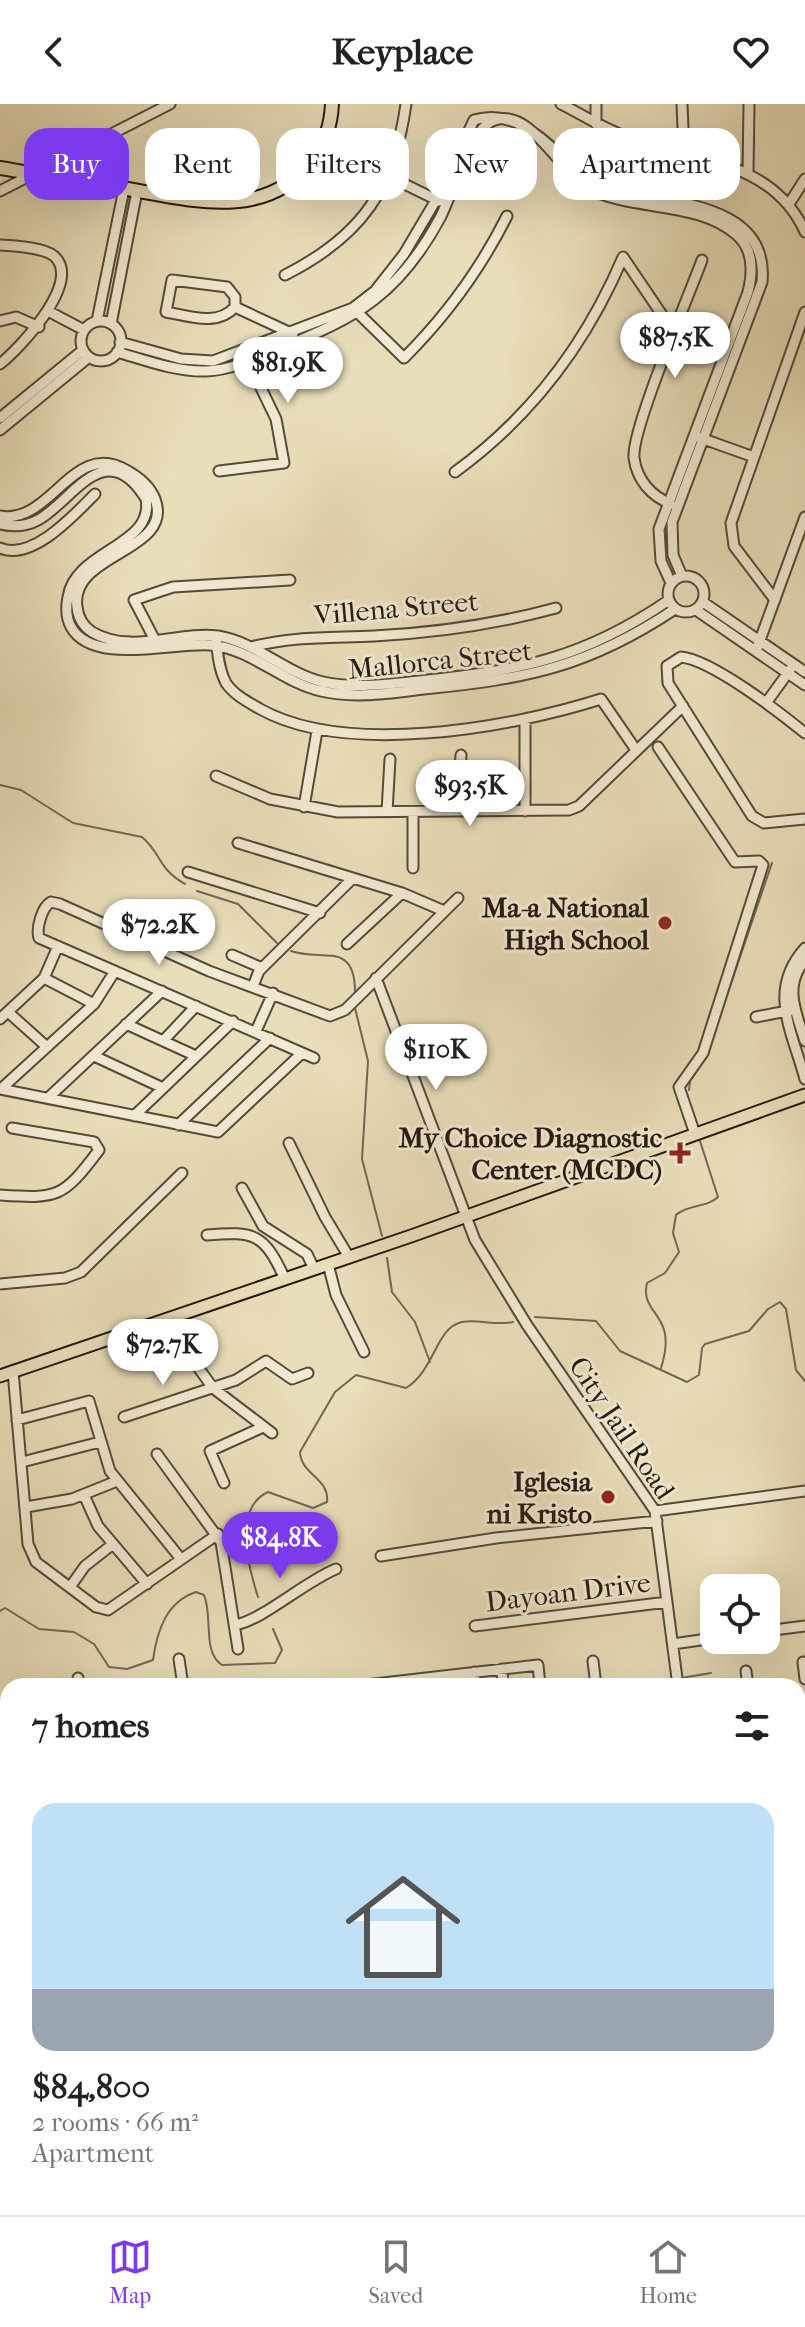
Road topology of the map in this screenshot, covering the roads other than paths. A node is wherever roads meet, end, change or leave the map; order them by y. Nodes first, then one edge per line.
1 (170, 104) edge
2 (332, 104) edge
3 (406, 104) edge
4 (561, 104) edge
5 (596, 104) edge
6 (682, 104) edge
7 (749, 104) edge
8 (527, 113) dead end
9 (596, 124) junction
10 (125, 128) edge
11 (400, 128) edge
12 (470, 128) edge
13 (606, 128) edge
14 (683, 128) edge
15 (550, 131) dead end
16 (0, 168) edge
17 (740, 170) edge
18 (24, 172) edge
19 (748, 173) junction
20 (805, 179) edge
21 (24, 181) edge
22 (131, 190) junction
23 (0, 191) edge
24 (375, 200) edge
25 (436, 200) joint
26 (789, 204) junction
27 (446, 205) junction
28 (507, 216) dead end
29 (805, 232) edge
30 (0, 245) edge
31 (109, 260) junction
32 (702, 260) dead end
33 (122, 263) junction
34 (285, 275) dead end
35 (104, 285) junction
36 (117, 287) junction
37 (235, 307) junction
38 (48, 311) junction
39 (356, 311) junction
40 (805, 312) edge
41 (0, 321) edge
42 (97, 321) junction
43 (111, 324) junction
44 (39, 327) junction
45 (84, 330) junction
46 (293, 334) junction
47 (675, 334) junction
48 (302, 340) junction
49 (119, 347) junction
50 (86, 354) junction
51 (246, 356) junction
52 (0, 364) edge
53 (2, 422) edge
54 (699, 438) junction
55 (751, 456) junction
56 (219, 471) dead end
57 (455, 472) dead end
58 (95, 494) dead end
59 (671, 505) junction
60 (0, 516) edge
61 (805, 517) edge
62 (0, 524) edge
63 (0, 548) edge
64 (682, 576) junction
65 (290, 580) dead end
66 (671, 583) junction
67 (775, 600) junction
68 (703, 602) junction
69 (672, 604) junction
70 (556, 608) dead end
71 (696, 610) junction
72 (79, 617) junction
73 (69, 621) junction
74 (216, 641) junction
75 (158, 644) junction
76 (758, 646) junction
77 (251, 647) junction
78 (239, 652) junction
79 (791, 668) junction
80 (805, 672) edge
81 (805, 685) edge
82 (766, 703) junction
83 (683, 706) junction
84 (525, 720) junction
85 (317, 731) junction
86 (805, 733) edge
87 (658, 747) dead end
88 (636, 750) junction
89 (461, 755) dead end
90 (390, 759) dead end
91 (216, 776) dead end
92 (304, 807) junction
93 (458, 811) junction
94 (525, 811) junction
95 (387, 812) junction
96 (413, 812) junction
97 (805, 819) edge
98 (238, 843) dead end
99 (413, 868) dead end
100 (188, 872) dead end
101 (352, 879) junction
102 (402, 893) junction
103 (458, 898) dead end
104 (444, 911) junction
105 (320, 913) junction
106 (347, 944) dead end
107 (58, 946) junction
108 (804, 953) edge
109 (232, 955) dead end
110 (262, 968) junction
111 (115, 971) junction
112 (44, 978) junction
113 (376, 978) junction
114 (253, 986) junction
115 (162, 991) junction
116 (273, 993) junction
117 (94, 1004) junction
118 (196, 1006) junction
119 (791, 1010) junction
120 (4, 1015) edge
121 (756, 1017) dead end
122 (233, 1021) junction
123 (126, 1024) junction
124 (256, 1031) junction
125 (270, 1038) junction
126 (163, 1041) junction
127 (805, 1041) edge
128 (47, 1047) junction
129 (301, 1054) junction
130 (802, 1054) edge
131 (94, 1056) junction
132 (196, 1056) junction
133 (314, 1058) dead end
134 (804, 1072) edge
135 (163, 1088) junction
136 (1, 1089) edge
137 (805, 1095) edge
138 (48, 1098) junction
139 (134, 1116) junction
140 (178, 1125) junction
141 (12, 1128) dead end
142 (695, 1134) junction
143 (289, 1143) dead end
144 (182, 1173) dead end
145 (242, 1188) dead end
146 (0, 1195) edge
147 (464, 1217) junction
148 (207, 1235) dead end
149 (349, 1257) junction
150 (328, 1264) junction
151 (314, 1269) junction
152 (285, 1279) junction
153 (0, 1284) edge
154 (164, 1320) junction
155 (364, 1352) dead end
156 (13, 1371) junction
157 (308, 1373) dead end
158 (0, 1376) edge
159 (213, 1388) junction
160 (124, 1417) dead end
161 (17, 1420) junction
162 (261, 1428) junction
163 (272, 1433) dead end
164 (100, 1442) junction
165 (157, 1454) dead end
166 (22, 1462) junction
167 (117, 1481) junction
168 (224, 1483) dead end
169 (805, 1491) edge
170 (84, 1495) junction
171 (26, 1507) junction
172 (656, 1516) junction
173 (218, 1534) junction
174 (113, 1544) junction
175 (381, 1556) dead end
176 (181, 1559) junction
177 (336, 1569) dead end
178 (147, 1584) junction
179 (70, 1587) junction
180 (667, 1602) junction
181 (235, 1625) junction
182 (475, 1626) dead end
183 (805, 1626) edge
184 (780, 1629) edge
185 (700, 1640) edge
186 (673, 1644) junction
187 (238, 1649) dead end
188 (179, 1659) dead end
189 (593, 1661) dead end
190 (803, 1662) dead end
191 (502, 1669) junction
192 (746, 1671) dead end
193 (474, 1672) junction
194 (182, 1678) edge
195 (435, 1678) edge
196 (474, 1678) edge
197 (503, 1678) edge
198 (539, 1678) edge
199 (595, 1678) edge
200 (677, 1678) edge
201 (747, 1678) edge
202 (805, 1678) edge

1 - 10 street
2 - 22 highway
3 - 11 street
4 - 9 street
5 - 9 street
6 - 14 street
7 - 19 street
8 - 12 street
9 - 13 street
15 - 54 street
16 - 18 highway
17 - 19 street
19 - 26 street
20 - 26 street
21 - 23 street
22 - 31 street
22 - 33 street
24 - 34 street
25 - 27 street
25 - 39 street
26 - 29 street
27 - 39 street
27 - 54 street
28 - 39 street
30 - 38 street
31 - 33 street
31 - 35 street
32 - 47 street
33 - 36 street
35 - 36 street
35 - 42 street
36 - 43 street
37 - 37 street
37 - 46 street
38 - 44 street
38 - 45 street
39 - 46 street
39 - 48 street
40 - 55 street
41 - 44 street
42 - 43 street
42 - 45 street
43 - 49 street
44 - 52 street
45 - 50 street
46 - 48 street
46 - 51 street
47 - 57 street
47 - 59 street
48 - 51 street
49 - 50 street
49 - 51 street
50 - 53 street
51 - 56 street
54 - 55 street
54 - 59 street
55 - 67 street
58 - 63 street
59 - 64 street
59 - 66 street
60 - 72 street
61 - 67 street
62 - 73 street
64 - 66 street
64 - 68 street
65 - 75 street
66 - 69 street
67 - 76 street
68 - 71 street
68 - 76 street
69 - 71 street
69 - 77 street, Mallorca Street
69 - 78 street, Mallorca Street
70 - 77 street, Villena Street
71 - 76 street
72 - 73 street
72 - 75 street, Mallorca Street
73 - 75 street, Mallorca Street
74 - 75 street, Mallorca Street
74 - 77 street, Mallorca Street
74 - 78 street, Mallorca Street
74 - 85 street
76 - 79 street
77 - 78 street, Villena Street
79 - 80 street
79 - 81 street
79 - 82 street
82 - 83 street
82 - 86 street
83 - 88 street
83 - 97 street
84 - 85 street
84 - 88 street
84 - 94 street
85 - 92 street
87 - 142 street
88 - 94 street
89 - 93 street
90 - 95 street
91 - 92 street
92 - 95 street
93 - 94 street
93 - 96 street
95 - 96 street
96 - 99 street
98 - 101 street
100 - 105 street
101 - 102 street
101 - 105 street
102 - 104 street
102 - 106 street
103 - 104 street
104 - 113 street
105 - 110 street
107 - 111 street
107 - 112 street
107 - 114 street
108 - 119 street
109 - 110 street
110 - 114 street
111 - 115 street
111 - 117 street
112 - 117 street
112 - 120 street
113 - 116 street
113 - 147 street, City Jail Road
114 - 116 street
115 - 118 street
115 - 123 street
116 - 124 street
117 - 128 street
118 - 122 street
118 - 126 street
119 - 121 street
119 - 127 street
119 - 130 street
120 - 128 street
122 - 124 street
122 - 132 street
123 - 126 street
123 - 131 street
124 - 125 street
125 - 129 street
125 - 140 street
126 - 132 street
128 - 136 street
129 - 133 street
129 - 140 street
130 - 134 street
131 - 135 street
131 - 138 street
132 - 135 street
135 - 139 street
136 - 138 street
137 - 142 main road
138 - 139 street
139 - 140 street
141 - 146 street
142 - 147 main road
143 - 149 street
144 - 153 street
145 - 151 street
147 - 149 main road
147 - 172 street, City Jail Road
148 - 152 street
149 - 150 main road
150 - 151 main road
150 - 155 street
151 - 152 main road
152 - 154 main road
154 - 156 main road
154 - 159 street
156 - 158 main road
156 - 161 street
157 - 159 street
159 - 160 street
159 - 162 street
161 - 164 street
161 - 166 street
162 - 163 street
162 - 168 street
164 - 166 street
164 - 167 street
165 - 173 street
166 - 171 street
167 - 170 street
167 - 176 street
169 - 172 street
170 - 171 street
170 - 174 street
171 - 179 street
172 - 175 street
172 - 180 street, City Jail Road
173 - 176 street
173 - 181 street
174 - 178 street
174 - 179 street
176 - 178 street
177 - 181 street
178 - 179 street
180 - 182 street, Dayoan Drive
180 - 186 street, City Jail Road
181 - 187 street
183 - 184 street
185 - 186 street
186 - 200 street, City Jail Road
188 - 194 street
189 - 199 street
190 - 202 street
191 - 193 street
191 - 197 street
191 - 198 street
192 - 201 street
193 - 195 street
193 - 196 street

